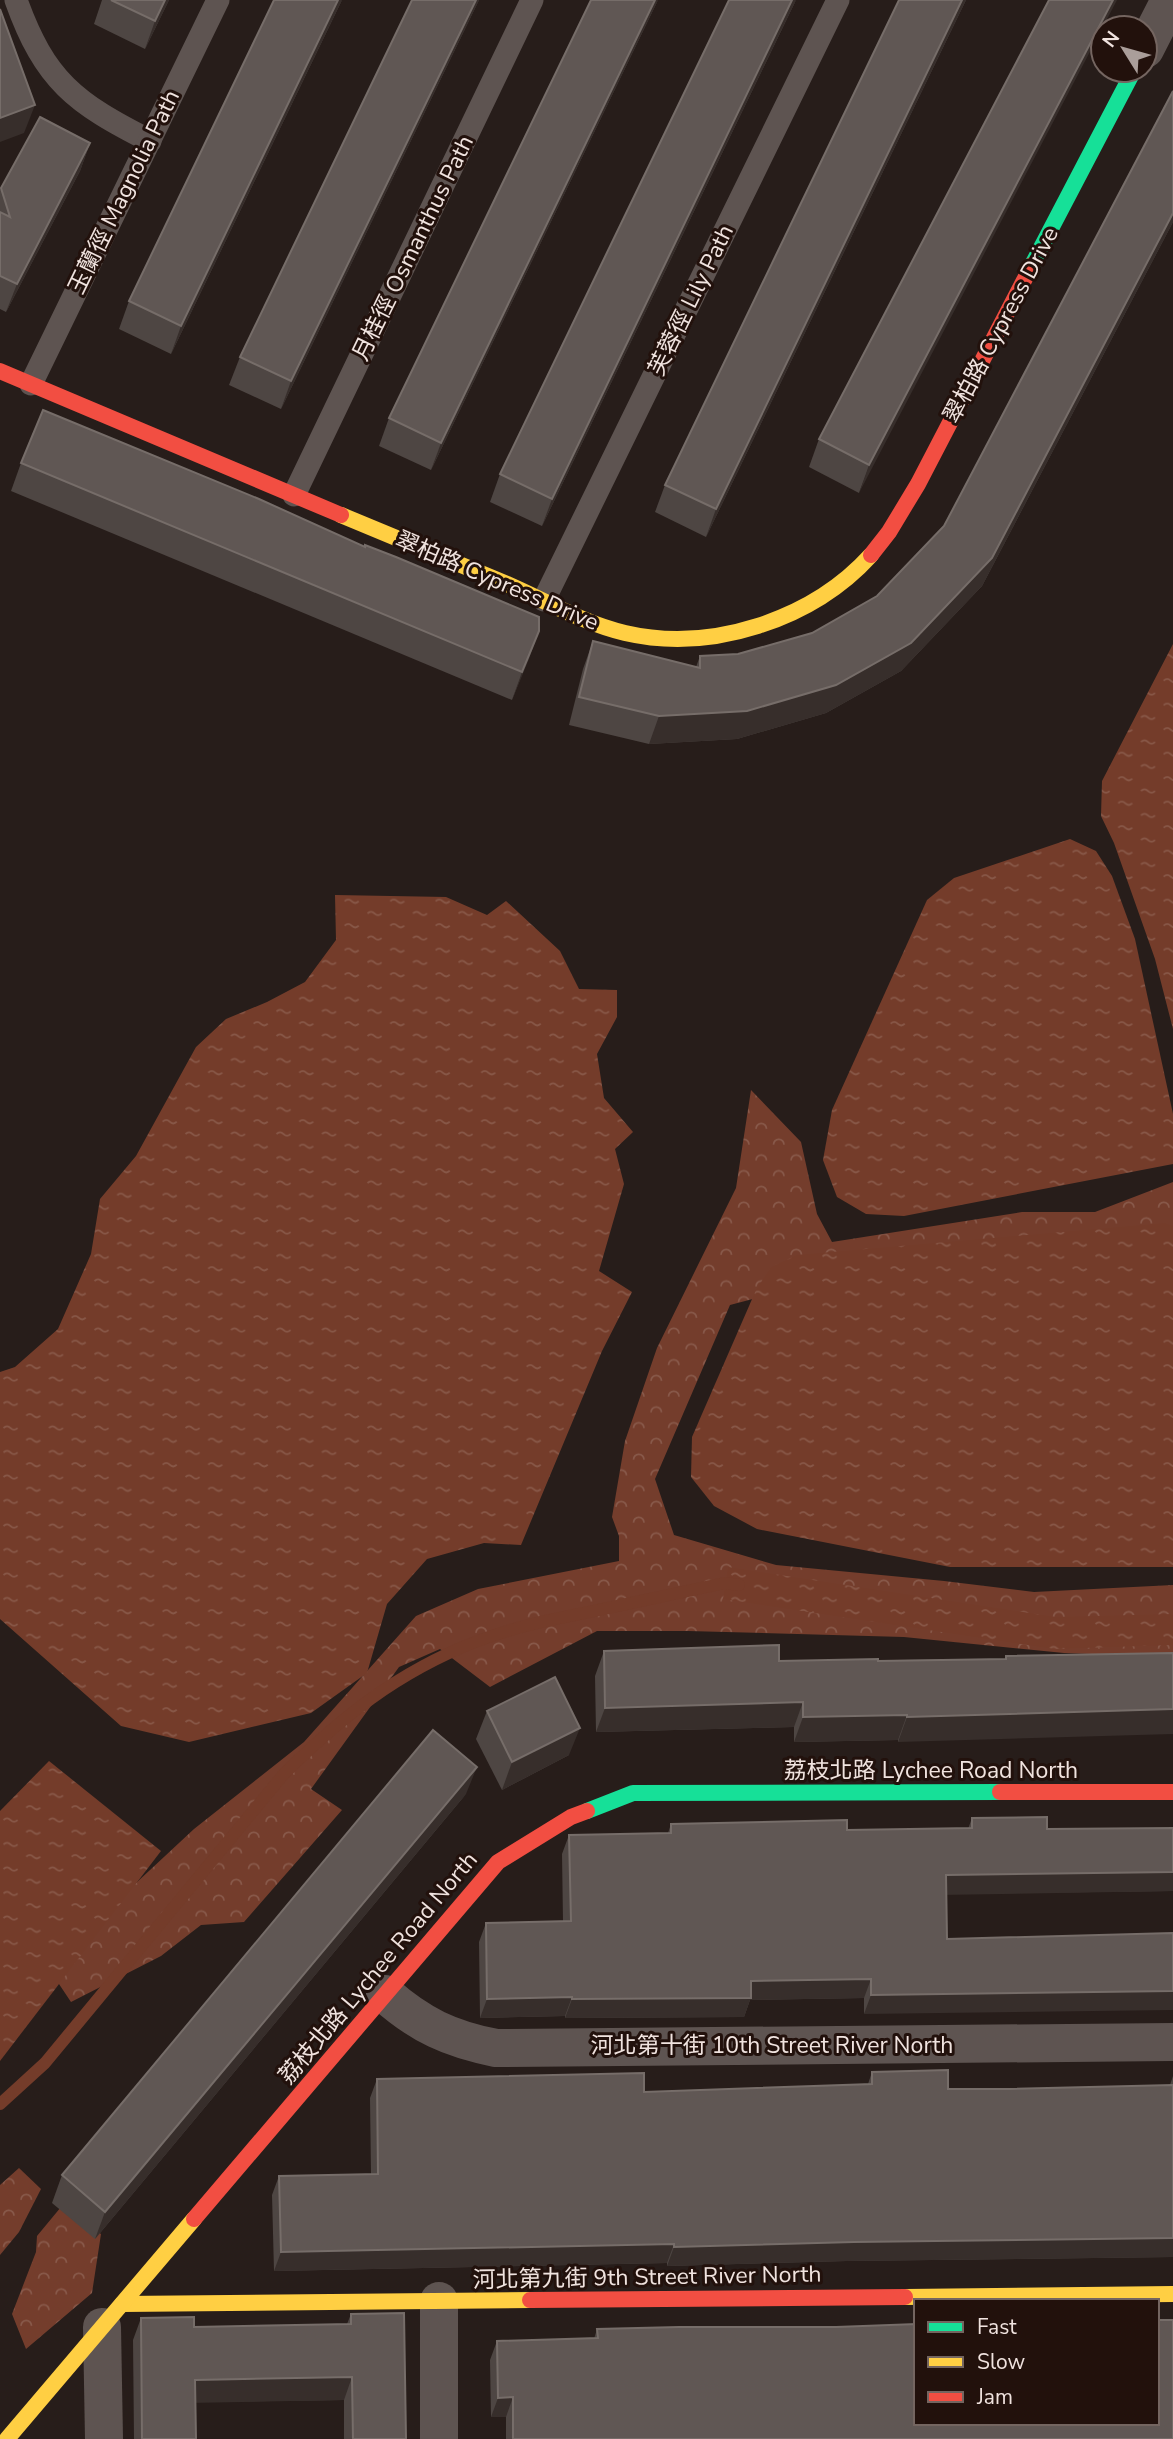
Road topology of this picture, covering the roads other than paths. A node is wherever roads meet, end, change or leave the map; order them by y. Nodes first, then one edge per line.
1 (16, 0) edge
2 (218, 0) edge
3 (532, 0) edge
4 (838, 0) edge
5 (1170, 0) edge
6 (1159, 22) edge
7 (1127, 84) edge
8 (150, 141) junction
9 (0, 371) edge
10 (31, 384) junction
11 (294, 495) junction
12 (544, 600) junction
13 (1173, 1792) edge
14 (385, 1994) junction
15 (1173, 2042) edge
16 (1173, 2294) edge
17 (439, 2301) junction
18 (112, 2316) junction
19 (7, 2439) edge
20 (104, 2439) edge
21 (439, 2439) edge

1 - 8 lane
2 - 8 lane, 玉蘭徑 Magnolia Path
3 - 11 lane, 月桂徑 Osmanthus Path
4 - 12 lane, 芙蓉徑 Lily Path
5 - 6 street
7 - 12 street, 翠柏路 Cypress Drive
8 - 10 lane, 玉蘭徑 Magnolia Path
9 - 10 street, 翠柏路 Cypress Drive
10 - 11 street, 翠柏路 Cypress Drive
11 - 12 street, 翠柏路 Cypress Drive
13 - 14 street, 荔枝北路 Lychee Road North
14 - 15 street, 河北第十街 10th Street River North
14 - 18 street, 荔枝北路 Lychee Road North
16 - 17 street, 河北第九街 9th Street River North
17 - 18 street, 河北第九街 9th Street River North
17 - 21 street
18 - 19 street, 荔枝北路 Lychee Road North
18 - 20 street

